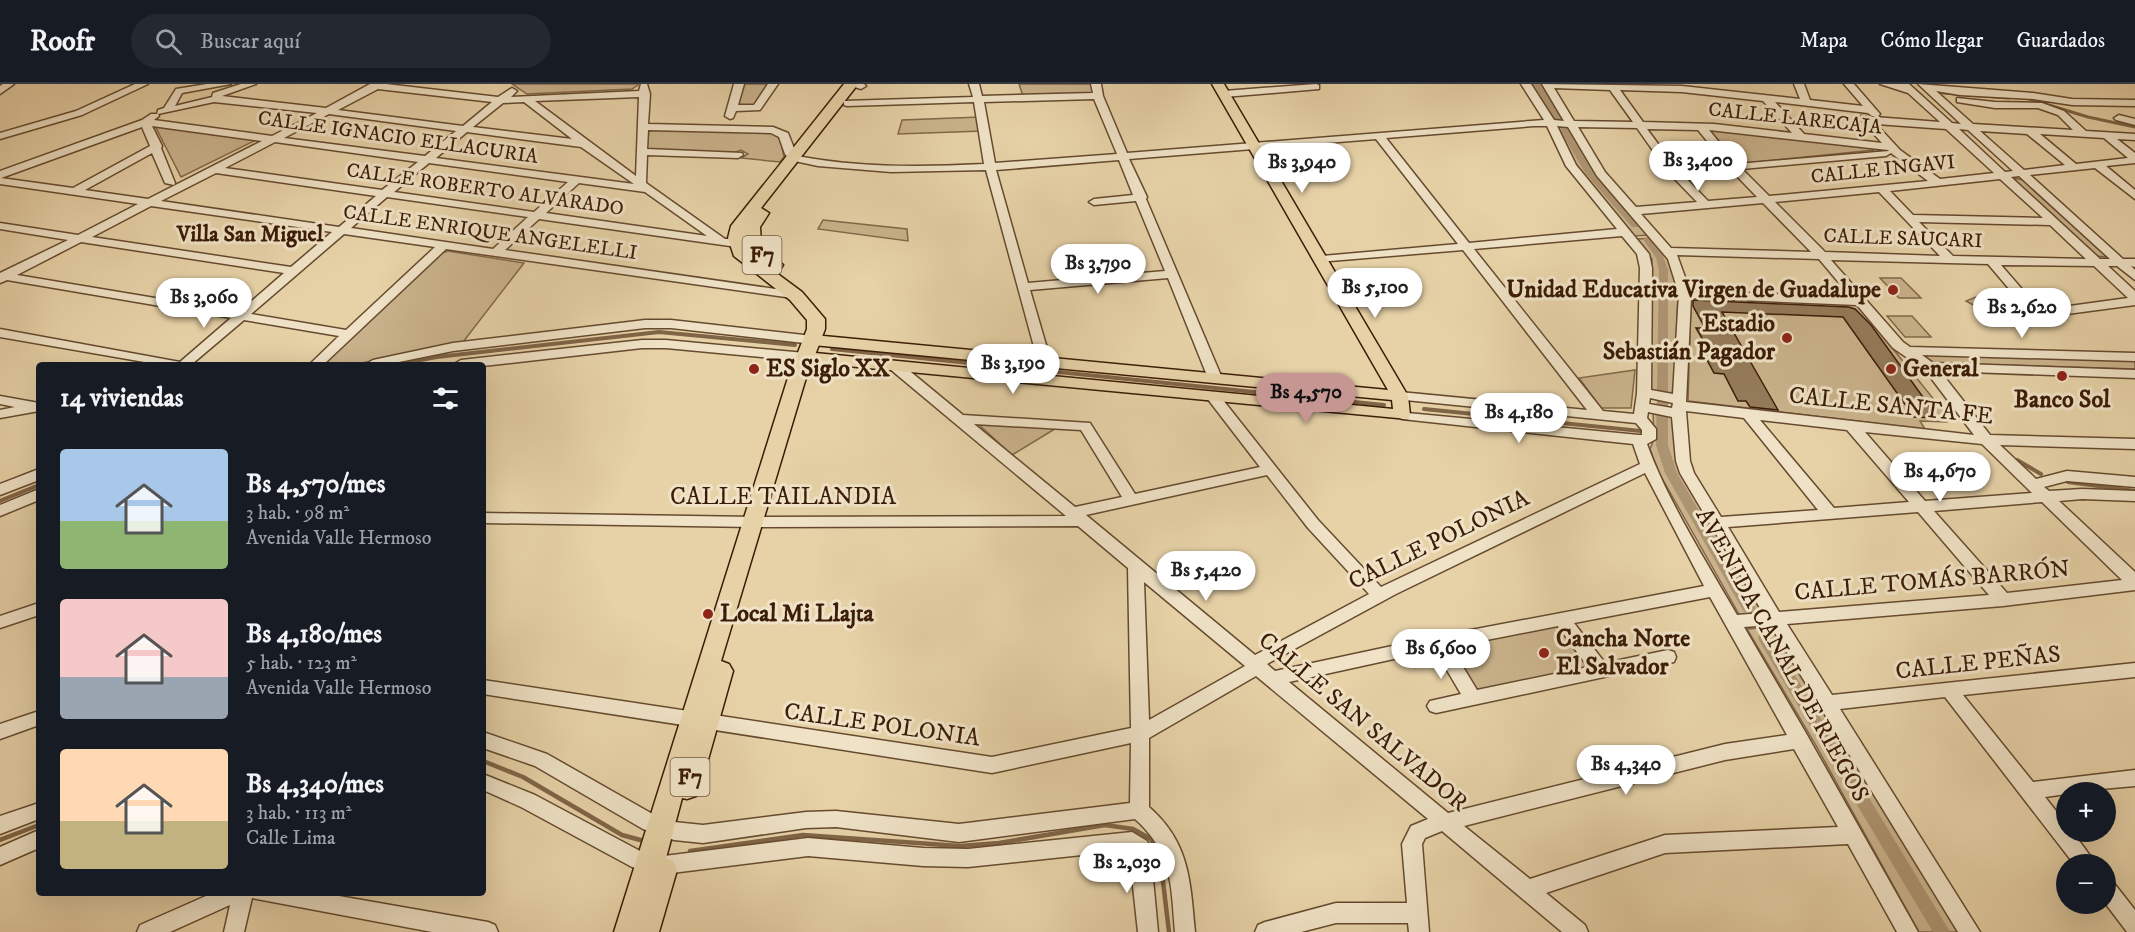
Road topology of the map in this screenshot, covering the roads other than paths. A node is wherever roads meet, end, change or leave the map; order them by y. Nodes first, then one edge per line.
1 (9, 84) edge
2 (143, 84) edge
3 (226, 84) edge
4 (251, 84) edge
5 (361, 84) edge
6 (503, 84) edge
7 (739, 84) edge
8 (773, 84) edge
9 (974, 84) edge
10 (1526, 84) edge
11 (1547, 84) edge
12 (1740, 84) edge
13 (1799, 84) edge
14 (1849, 84) edge
15 (1885, 84) edge
16 (373, 85) edge
17 (855, 85) edge
18 (1924, 85) edge
19 (1612, 86) junction
20 (1682, 86) edge
21 (1316, 87) dead end
22 (1908, 88) edge
23 (644, 89) edge
24 (1221, 89) edge
25 (1097, 90) edge
26 (0, 91) edge
27 (1933, 94) junction
28 (1738, 95) junction
29 (518, 96) junction
30 (1766, 98) junction
31 (978, 99) junction
32 (498, 100) junction
33 (1806, 102) junction
34 (847, 103) junction
35 (2135, 103) edge
36 (734, 108) junction
37 (1855, 108) junction
38 (165, 110) junction
39 (1872, 110) junction
40 (319, 111) junction
41 (2119, 118) dead end
42 (145, 122) junction
43 (1868, 122) junction
44 (2135, 122) edge
45 (1890, 123) junction
46 (1551, 124) junction
47 (1571, 124) junction
48 (1641, 126) junction
49 (1949, 126) junction
50 (642, 127) junction
51 (1701, 127) junction
52 (1969, 127) junction
53 (464, 129) junction
54 (725, 129) junction
55 (2030, 130) junction
56 (2082, 133) junction
57 (2105, 134) junction
58 (1378, 135) junction
59 (0, 136) edge
60 (1801, 137) junction
61 (2135, 137) edge
62 (267, 138) junction
63 (584, 144) junction
64 (1255, 145) junction
65 (157, 146) junction
66 (1893, 150) junction
67 (641, 152) junction
68 (738, 155) dead end
69 (1124, 155) junction
70 (799, 159) junction
71 (2135, 159) edge
72 (427, 160) junction
73 (2098, 165) junction
74 (990, 166) junction
75 (1734, 167) junction
76 (2075, 168) junction
77 (212, 169) junction
78 (2021, 173) junction
79 (0, 175) edge
80 (628, 176) junction
81 (2004, 176) junction
82 (576, 180) junction
83 (0, 181) edge
84 (170, 183) junction
85 (1938, 183) junction
86 (612, 185) junction
87 (644, 187) junction
88 (1882, 189) junction
89 (74, 192) junction
90 (384, 194) junction
91 (2135, 196) edge
92 (1142, 197) junction
93 (1764, 200) junction
94 (142, 201) junction
95 (1095, 202) dead end
96 (1707, 206) junction
97 (1634, 211) junction
98 (537, 216) junction
99 (1910, 218) junction
100 (2054, 222) junction
101 (0, 226) edge
102 (343, 230) junction
103 (1624, 232) junction
104 (74, 237) junction
105 (737, 243) junction
106 (442, 247) junction
107 (1468, 247) junction
108 (1670, 251) junction
109 (494, 254) junction
110 (1823, 256) junction
111 (1322, 260) junction
112 (1950, 260) junction
113 (1991, 261) junction
114 (2121, 263) junction
115 (2135, 263) edge
116 (2099, 264) junction
117 (294, 271) junction
118 (1172, 274) junction
119 (1, 276) edge
120 (2135, 276) edge
121 (1023, 287) junction
122 (1685, 294) junction
123 (795, 296) junction
124 (2135, 299) edge
125 (1861, 300) junction
126 (242, 316) junction
127 (0, 333) edge
128 (350, 334) junction
129 (815, 349) junction
130 (1908, 351) junction
131 (2135, 357) edge
132 (164, 362) edge
133 (187, 362) edge
134 (319, 362) edge
135 (382, 362) edge
136 (479, 362) edge
137 (1044, 362) junction
138 (895, 366) junction
139 (1930, 367) junction
140 (2135, 374) edge
141 (1215, 378) junction
142 (1400, 396) junction
143 (1214, 398) junction
144 (0, 399) edge
145 (1662, 405) junction
146 (36, 406) edge
147 (36, 408) edge
148 (0, 414) edge
149 (1748, 414) junction
150 (1402, 415) junction
151 (1599, 415) junction
152 (960, 419) junction
153 (1851, 427) junction
154 (1985, 439) junction
155 (1639, 441) junction
156 (2135, 444) edge
157 (1648, 465) junction
158 (1269, 470) junction
159 (36, 475) edge
160 (2135, 482) edge
161 (2035, 484) junction
162 (0, 490) edge
163 (36, 495) edge
164 (2135, 496) edge
165 (2049, 498) junction
166 (1131, 500) junction
167 (1922, 507) junction
168 (0, 511) edge
169 (1830, 514) junction
170 (1078, 517) junction
171 (486, 518) edge
172 (759, 522) junction
173 (1715, 523) junction
174 (1136, 567) junction
175 (2135, 583) edge
176 (1714, 590) junction
177 (1379, 596) junction
178 (2004, 600) junction
179 (36, 610) edge
180 (1562, 619) junction
181 (1774, 620) junction
182 (0, 622) edge
183 (1733, 622) junction
184 (1439, 643) junction
185 (1668, 657) dead end
186 (1260, 670) junction
187 (2135, 670) edge
188 (1601, 671) junction
189 (486, 687) edge
190 (1949, 690) junction
191 (1473, 698) junction
192 (1826, 703) junction
193 (1436, 706) dead end
194 (36, 719) edge
195 (698, 722) junction
196 (0, 732) edge
197 (1140, 734) junction
198 (1801, 740) junction
199 (486, 741) edge
200 (2135, 778) edge
201 (486, 784) edge
202 (2029, 790) junction
203 (1139, 810) junction
204 (36, 812) edge
205 (1444, 822) junction
206 (0, 825) edge
207 (668, 829) junction
208 (1854, 835) junction
209 (36, 840) edge
210 (2078, 854) edge
211 (0, 856) edge
212 (658, 864) junction
213 (1526, 890) junction
214 (229, 896) edge
215 (242, 896) edge
216 (282, 896) edge
217 (2116, 902) edge
218 (1418, 923) edge
219 (2135, 926) edge
220 (147, 932) edge
221 (234, 932) edge
222 (488, 932) edge
223 (628, 932) edge
224 (645, 932) edge
225 (1148, 932) edge
226 (1185, 932) edge
227 (1265, 932) edge
228 (1578, 932) edge
229 (1908, 932) edge
230 (1971, 932) edge

1 - 26 street
2 - 59 street
3 - 38 street
4 - 38 street
5 - 16 street
6 - 29 street
7 - 36 street
8 - 36 street
9 - 31 street
10 - 46 street, AVENIDA CANAL DE RIEGOS
11 - 19 street
11 - 47 street, AVENIDA CANAL DE RIEGOS
12 - 28 street
13 - 33 street
14 - 39 street
15 - 22 street
16 - 32 street
16 - 40 street
17 - 34 highway, F7
17 - 70 highway, F7
18 - 27 street
18 - 35 street
19 - 20 street
19 - 48 street
20 - 28 street
21 - 24 street
22 - 27 street
22 - 49 street
23 - 29 street
23 - 50 street
24 - 64 main road
25 - 31 street
25 - 69 street
27 - 52 street
27 - 56 street
28 - 30 street
29 - 32 street
29 - 63 street
30 - 33 street
30 - 60 street
31 - 34 street
31 - 74 street
32 - 53 street
33 - 37 street
34 - 70 highway, F7
36 - 54 street
37 - 39 street
37 - 43 street
38 - 40 street
38 - 42 street
39 - 45 street
40 - 53 street
40 - 62 street
41 - 44 street
42 - 62 street, CALLE IGNACIO ELLACURIA
42 - 65 street
42 - 79 street
43 - 45 street
43 - 66 street
45 - 49 street
46 - 47 street, CALLE LARECAJA
46 - 58 street, CALLE LARECAJA
46 - 103 street, AVENIDA CANAL DE RIEGOS
47 - 48 street, CALLE LARECAJA
47 - 97 street, AVENIDA CANAL DE RIEGOS
48 - 51 street, CALLE LARECAJA
48 - 96 street
49 - 52 street
49 - 81 street
50 - 54 street
50 - 67 street
51 - 60 street, CALLE LARECAJA
51 - 75 street
52 - 55 street
52 - 78 street
53 - 63 street
53 - 72 street
54 - 70 street
55 - 56 street
55 - 76 street
56 - 57 street
57 - 61 street
57 - 71 street
58 - 64 street, CALLE LARECAJA
58 - 107 street
60 - 66 street, CALLE LARECAJA
62 - 72 street, CALLE IGNACIO ELLACURIA
62 - 77 street
62 - 84 street
63 - 80 street
64 - 69 street, CALLE LARECAJA
64 - 111 main road
65 - 84 street
65 - 89 street
66 - 75 street
66 - 85 street
67 - 68 street
67 - 87 street
69 - 74 street, CALLE LARECAJA
69 - 92 street
70 - 74 street, CALLE LARECAJA
70 - 105 highway, F7
71 - 73 street, CALLE INGAVI
72 - 82 street, CALLE IGNACIO ELLACURIA
72 - 90 street
73 - 76 street, CALLE INGAVI
73 - 91 street
74 - 121 street
75 - 93 street
76 - 78 street, CALLE INGAVI
77 - 90 street, CALLE ROBERTO ALVARADO
77 - 94 street
78 - 81 street, CALLE INGAVI
78 - 114 street
80 - 86 street
80 - 87 street
81 - 85 street, CALLE INGAVI
81 - 100 street
82 - 86 street, CALLE IGNACIO ELLACURIA
82 - 98 street
83 - 89 street, CALLE ENRIQUE ANGELELLI
84 - 94 street
85 - 88 street, CALLE INGAVI
86 - 87 street, CALLE IGNACIO ELLACURIA
87 - 105 street
88 - 93 street, CALLE INGAVI
88 - 99 street
89 - 94 street, CALLE ENRIQUE ANGELELLI
90 - 98 street, CALLE ROBERTO ALVARADO
90 - 102 street
92 - 95 street
92 - 118 street
93 - 96 street, CALLE INGAVI
93 - 110 street
94 - 102 street, CALLE ENRIQUE ANGELELLI
94 - 104 street
96 - 97 street, CALLE INGAVI
97 - 108 street, AVENIDA CANAL DE RIEGOS
98 - 105 street, CALLE ROBERTO ALVARADO
98 - 109 street
99 - 100 street
99 - 112 street
100 - 116 street
101 - 104 street
102 - 106 street, CALLE ENRIQUE ANGELELLI
102 - 117 street
103 - 107 street
103 - 145 street, AVENIDA CANAL DE RIEGOS
104 - 117 street
104 - 119 street
105 - 123 highway, F7
105 - 129 highway, F7
106 - 109 street, CALLE ENRIQUE ANGELELLI
106 - 128 street
107 - 111 street
107 - 151 street
108 - 110 street, CALLE SAUCARI
108 - 122 street, AVENIDA CANAL DE RIEGOS
109 - 123 street, CALLE ENRIQUE ANGELELLI
110 - 112 street, CALLE SAUCARI
110 - 125 street
111 - 142 main road
112 - 113 street, CALLE SAUCARI
113 - 116 street, CALLE SAUCARI
113 - 124 street
114 - 115 street, CALLE SAUCARI
114 - 116 street, CALLE SAUCARI
114 - 120 street
116 - 124 street
117 - 126 street
118 - 121 street
118 - 141 street
119 - 126 street
121 - 137 street
122 - 125 street
122 - 145 street, AVENIDA CANAL DE RIEGOS
123 - 129 highway, F7
125 - 130 street
126 - 128 street
126 - 133 street
127 - 132 street
128 - 134 street
129 - 135 street
129 - 136 street
129 - 137 main road
129 - 138 main road
129 - 172 highway, F7
130 - 131 street
130 - 139 street
137 - 141 main road
138 - 143 main road
138 - 152 street, CALLE SAN SALVADOR
139 - 140 street
139 - 154 street
141 - 142 main road
142 - 150 main road
142 - 151 street, CALLE SANTA FE
143 - 150 main road
143 - 158 street
144 - 146 street
145 - 149 street, CALLE SANTA FE
145 - 151 street, CALLE SANTA FE
145 - 155 street, AVENIDA CANAL DE RIEGOS
145 - 173 street, AVENIDA CANAL DE RIEGOS
147 - 148 street
149 - 153 street, CALLE SANTA FE
149 - 169 street
150 - 155 street
152 - 166 street
152 - 170 street, CALLE SAN SALVADOR
153 - 154 street, CALLE SANTA FE
153 - 167 street
154 - 156 street, CALLE SANTA FE
154 - 161 street
155 - 157 street, AVENIDA CANAL DE RIEGOS
157 - 176 street, AVENIDA CANAL DE RIEGOS
157 - 177 street, CALLE POLONIA
158 - 166 street, CALLE TAILANDIA
158 - 177 street
159 - 162 street
160 - 161 street
161 - 165 street
163 - 168 street
164 - 165 street
165 - 167 street
165 - 175 street
166 - 170 street, CALLE TAILANDIA
167 - 169 street
167 - 178 street
169 - 173 street
170 - 172 street, CALLE TAILANDIA
170 - 174 street, CALLE SAN SALVADOR
171 - 172 street, CALLE TAILANDIA
172 - 195 highway, F7
173 - 181 street, AVENIDA CANAL DE RIEGOS
174 - 186 street, CALLE SAN SALVADOR
174 - 197 street
175 - 178 street, CALLE TOMÁS BARRÓN
176 - 180 street
176 - 183 street, AVENIDA CANAL DE RIEGOS
177 - 186 street, CALLE POLONIA
178 - 181 street, CALLE TOMÁS BARRÓN
179 - 182 street
180 - 184 street
180 - 188 street
181 - 183 street, CALLE TOMÁS BARRÓN
181 - 192 street, AVENIDA CANAL DE RIEGOS
183 - 198 street, AVENIDA CANAL DE RIEGOS
184 - 186 street
184 - 191 street
185 - 188 street
186 - 197 street, CALLE POLONIA
186 - 205 street, CALLE SAN SALVADOR
187 - 190 street, CALLE PEÑAS
188 - 191 street
189 - 195 street, CALLE POLONIA
190 - 192 street, CALLE PEÑAS
190 - 202 street
191 - 193 street
192 - 230 street, AVENIDA CANAL DE RIEGOS
194 - 196 street
195 - 197 street, CALLE POLONIA
195 - 207 highway, F7
197 - 203 street
198 - 205 street
198 - 208 street, AVENIDA CANAL DE RIEGOS
199 - 207 street
200 - 202 street
201 - 212 street
202 - 210 street
203 - 207 street
203 - 226 street
204 - 206 street
205 - 213 street, CALLE SAN SALVADOR
205 - 218 street
207 - 212 highway, F7
208 - 213 street
208 - 229 street, AVENIDA CANAL DE RIEGOS
209 - 211 street
212 - 223 highway, F7
212 - 224 highway, F7
212 - 225 street
213 - 228 street, CALLE SAN SALVADOR
214 - 220 street
215 - 221 street
216 - 222 street
217 - 219 street
218 - 227 street

